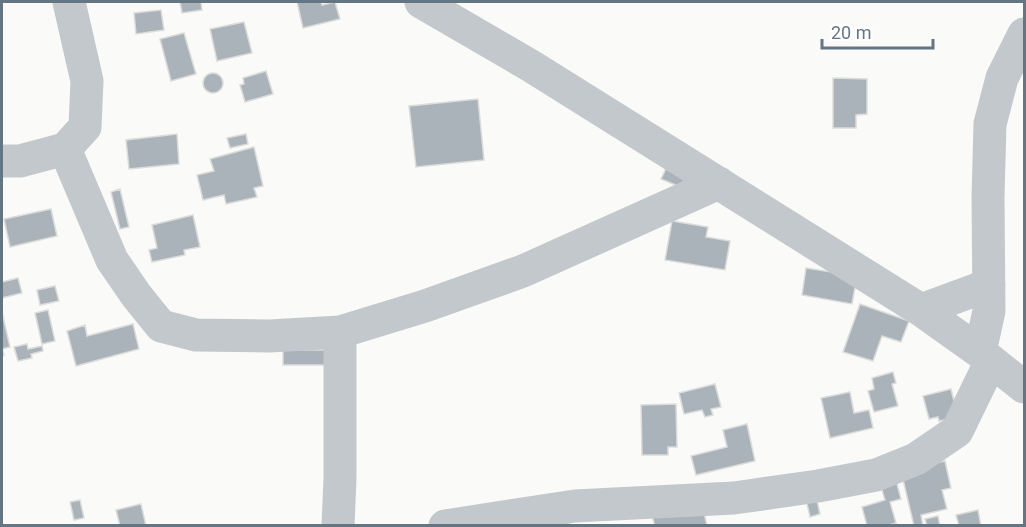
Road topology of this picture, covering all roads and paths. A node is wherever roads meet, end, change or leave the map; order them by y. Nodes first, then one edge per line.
1 (69, 2) edge
2 (421, 2) edge
3 (1024, 34) edge
4 (65, 150) junction
5 (2, 161) edge
6 (719, 183) junction
7 (989, 285) junction
8 (921, 310) junction
9 (340, 332) junction
10 (985, 356) junction
11 (1024, 387) edge
12 (338, 525) edge
13 (445, 525) edge

1 - 4 street
2 - 6 street
3 - 7 street
4 - 5 street
4 - 9 street
6 - 8 street
6 - 9 street
7 - 8 street
7 - 10 street
8 - 10 street
9 - 12 street
10 - 11 street
10 - 13 street

